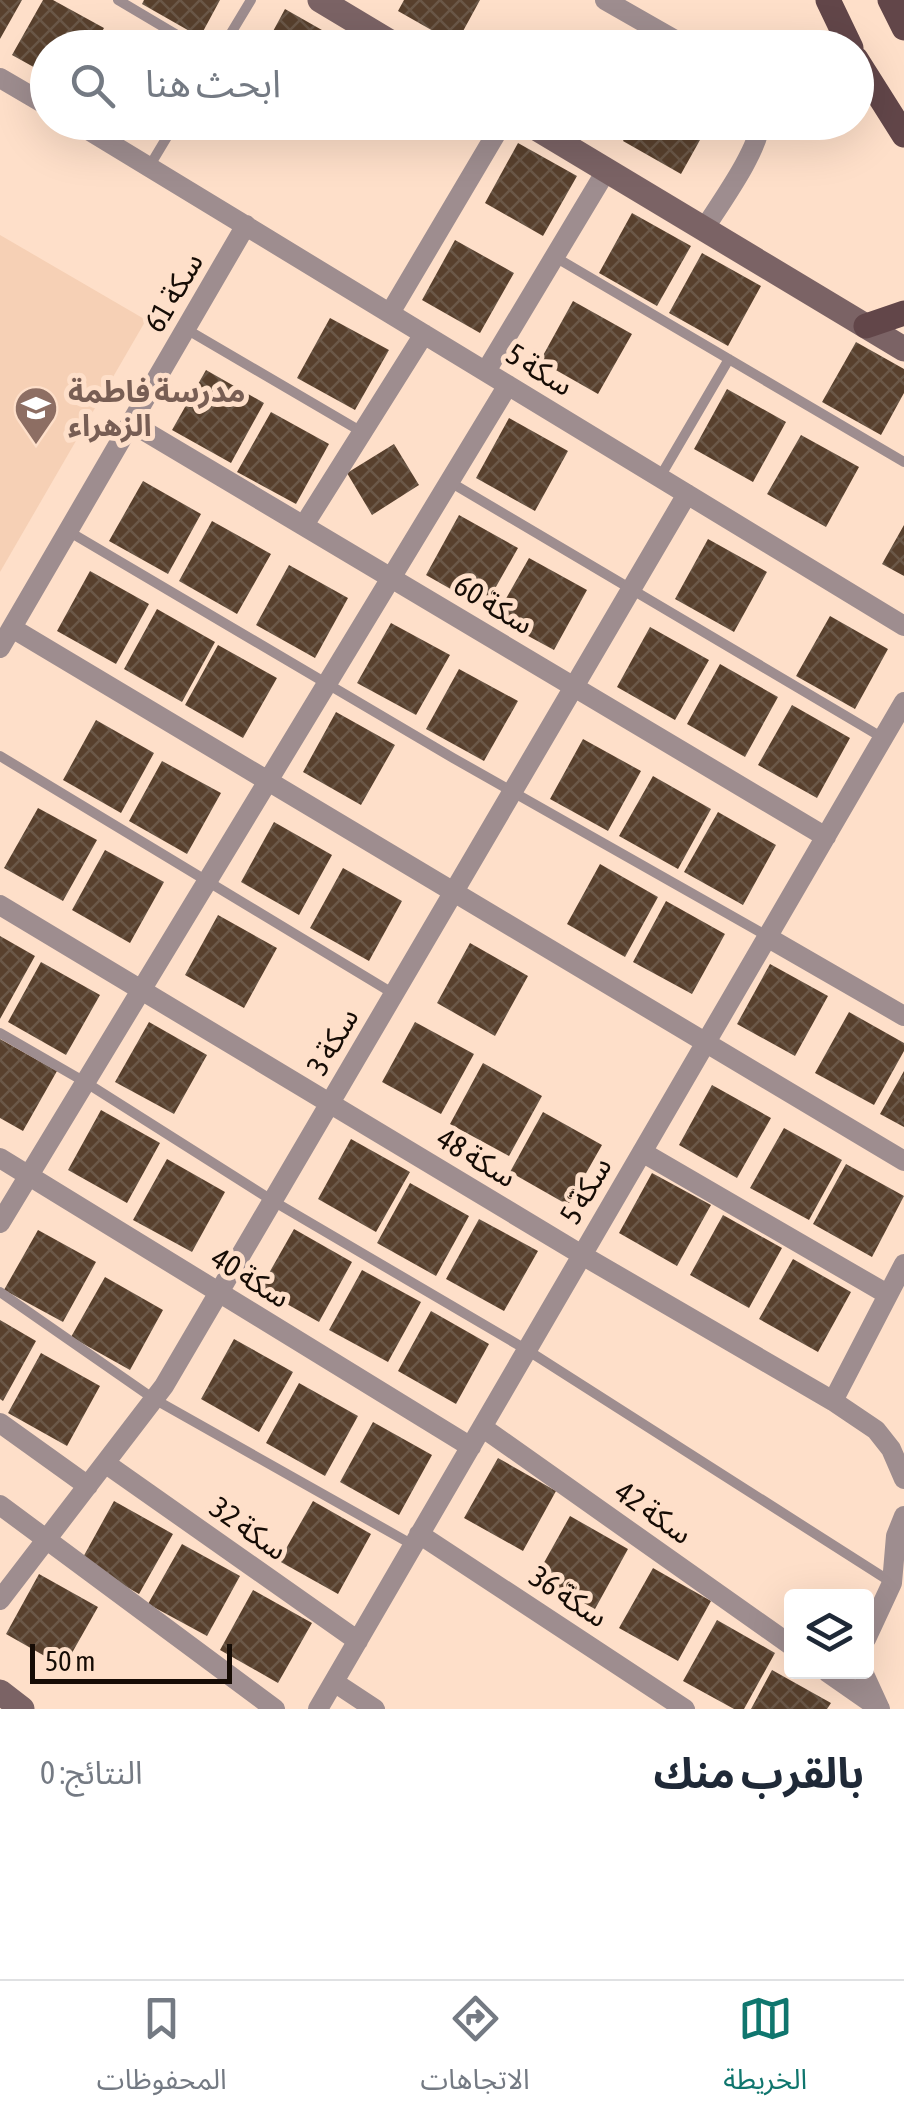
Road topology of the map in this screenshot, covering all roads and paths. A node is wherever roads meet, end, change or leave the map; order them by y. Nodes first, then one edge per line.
1 (118, 0) edge
2 (251, 0) edge
3 (320, 0) edge
4 (605, 0) edge
5 (828, 0) edge
6 (890, 0) edge
7 (904, 28) edge
8 (169, 30) edge
9 (233, 30) edge
10 (370, 30) edge
11 (658, 30) edge
12 (842, 30) edge
13 (0, 78) edge
14 (874, 90) edge
15 (30, 96) edge
16 (902, 138) edge
17 (104, 140) edge
18 (165, 140) edge
19 (492, 140) edge
20 (555, 140) edge
21 (756, 140) edge
22 (149, 167) junction
23 (606, 171) junction
24 (246, 225) junction
25 (704, 230) junction
26 (555, 257) junction
27 (390, 313) junction
28 (904, 313) edge
29 (866, 326) junction
30 (186, 329) junction
31 (424, 334) junction
32 (904, 349) edge
33 (729, 359) junction
34 (486, 371) junction
35 (508, 385) junction
36 (131, 422) junction
37 (363, 432) junction
38 (904, 462) edge
39 (660, 477) junction
40 (450, 482) junction
41 (687, 494) junction
42 (304, 525) junction
43 (68, 530) junction
44 (392, 578) junction
45 (632, 590) junction
46 (904, 626) edge
47 (12, 628) junction
48 (0, 648) edge
49 (327, 684) junction
50 (574, 687) junction
51 (904, 702) edge
52 (883, 738) junction
53 (0, 756) edge
54 (268, 782) junction
55 (513, 792) junction
56 (826, 837) junction
57 (208, 881) junction
58 (454, 893) junction
59 (0, 905) edge
60 (768, 937) junction
61 (141, 990) junction
62 (394, 994) junction
63 (904, 1016) edge
64 (0, 1032) edge
65 (705, 1044) junction
66 (86, 1082) junction
67 (330, 1104) junction
68 (642, 1152) junction
69 (0, 1158) edge
70 (904, 1161) edge
71 (28, 1176) junction
72 (273, 1201) junction
73 (0, 1223) edge
74 (582, 1255) junction
75 (904, 1264) edge
76 (0, 1292) edge
77 (218, 1292) junction
78 (886, 1294) junction
79 (527, 1350) junction
80 (154, 1399) junction
81 (832, 1401) junction
82 (0, 1422) edge
83 (482, 1427) junction
84 (471, 1447) junction
85 (105, 1463) junction
86 (904, 1479) edge
87 (88, 1486) junction
88 (0, 1505) edge
89 (904, 1516) edge
90 (46, 1540) junction
91 (417, 1540) junction
92 (892, 1582) junction
93 (0, 1600) edge
94 (874, 1621) edge
95 (784, 1640) edge
96 (358, 1642) junction
97 (837, 1679) edge
98 (866, 1679) edge
99 (334, 1682) junction
100 (0, 1692) edge
101 (22, 1709) edge
102 (274, 1709) edge
103 (318, 1709) edge
104 (375, 1709) edge
105 (685, 1709) edge
106 (880, 1709) edge

1 - 8 lane
2 - 9 lane
3 - 10 street
4 - 11 street
5 - 12 main road
6 - 7 main road
13 - 15 street
14 - 16 main road
17 - 22 street, سكة 5
18 - 22 lane
19 - 27 street
20 - 23 street
21 - 25 street
22 - 24 street, سكة 5
23 - 25 street
23 - 26 street
24 - 27 street, سكة 5
24 - 30 street, سكة 61
25 - 29 street
26 - 33 lane
26 - 34 street
27 - 31 street, سكة 5
28 - 29 main road
29 - 32 street
30 - 36 street, سكة 61
30 - 37 lane
31 - 34 street, سكة 5
31 - 37 street
33 - 38 lane
33 - 39 lane
34 - 35 street, سكة 5
35 - 39 street, سكة 5
35 - 40 street
36 - 42 street, سكة 60
36 - 43 street, سكة 61
37 - 42 street
39 - 41 street, سكة 5
40 - 44 street
40 - 45 lane
41 - 45 street, سكة 3
41 - 46 street, سكة 5
42 - 44 street, سكة 60
43 - 47 street, سكة 61
43 - 49 lane
44 - 49 street
44 - 50 street, سكة 60
45 - 50 street, سكة 3
45 - 52 lane
47 - 48 street, سكة 61
47 - 54 street
49 - 54 street
49 - 55 lane
50 - 55 street, سكة 3
50 - 56 street, سكة 60
51 - 52 street, سكة 5
52 - 56 street, سكة 5
53 - 57 lane
54 - 57 street
54 - 58 street
55 - 58 street, سكة 3
55 - 60 lane
56 - 60 street, سكة 5
57 - 61 street
57 - 62 lane
58 - 62 street, سكة 3
58 - 65 street
59 - 61 street, سكة 48
60 - 63 street
60 - 65 street, سكة 5
61 - 66 street
61 - 67 street, سكة 48
62 - 67 street, سكة 3
64 - 66 lane
65 - 68 street, سكة 5
65 - 70 street
66 - 71 street
66 - 72 lane
67 - 72 street, سكة 3
67 - 74 street, سكة 48
68 - 74 street, سكة 5
68 - 78 street
69 - 71 street, سكة 40
71 - 73 street
71 - 77 street, سكة 40
72 - 77 street, سكة 3
72 - 79 lane
74 - 79 street, سكة 5
74 - 81 street, سكة 48
75 - 78 street
76 - 80 lane
77 - 80 street, سكة 3
77 - 84 street, سكة 40
78 - 81 street
79 - 83 street, سكة 5
79 - 92 lane
80 - 85 street, سكة 3
80 - 91 lane
81 - 86 street, سكة 48
82 - 87 street
83 - 84 street, سكة 5
83 - 95 street, سكة 42
84 - 91 street, سكة 5
85 - 87 street, سكة 3
85 - 96 street, سكة 32
87 - 90 street, سكة 3
88 - 90 street
89 - 92 street
90 - 93 street, سكة 3
90 - 102 street
91 - 96 street, سكة 5
91 - 105 street, سكة 36
92 - 94 street
96 - 99 street, سكة 5
97 - 106 street
98 - 106 street
99 - 103 street, سكة 5
99 - 104 street
100 - 101 street

